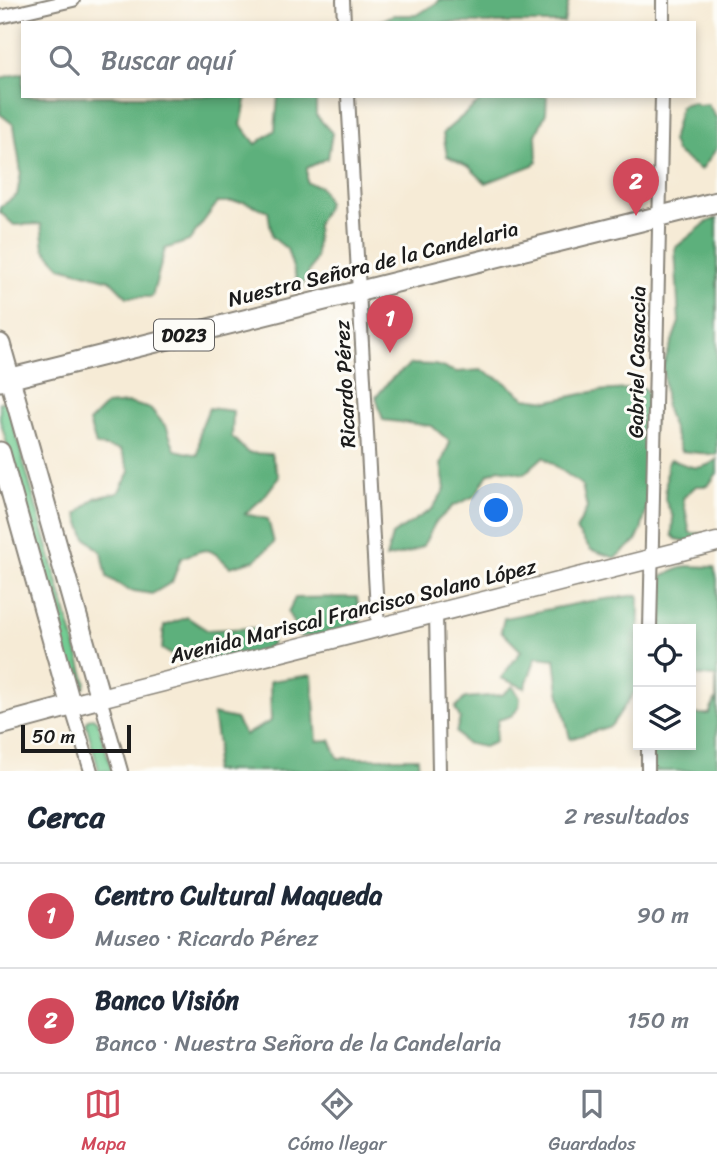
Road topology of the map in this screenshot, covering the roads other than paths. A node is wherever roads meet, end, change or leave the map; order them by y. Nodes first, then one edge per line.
1 (73, 0) edge
2 (342, 0) edge
3 (663, 0) edge
4 (0, 17) edge
5 (344, 21) edge
6 (663, 21) edge
7 (348, 98) edge
8 (662, 98) edge
9 (717, 201) edge
10 (660, 216) junction
11 (359, 291) junction
12 (0, 344) edge
13 (5, 379) edge
14 (0, 452) edge
15 (717, 542) edge
16 (652, 559) junction
17 (436, 613) junction
18 (650, 624) edge
19 (378, 628) junction
20 (100, 698) junction
21 (71, 706) junction
22 (0, 724) edge
23 (648, 750) edge
24 (91, 771) edge
25 (121, 771) edge
26 (439, 771) edge
27 (648, 771) edge

1 - 4 street
2 - 5 street
3 - 6 street
7 - 11 street, Ricardo Pérez
8 - 10 street, Gabriel Casaccia
9 - 10 main road, Nuestra Señora de la Candelaria / D023
10 - 11 main road, Nuestra Señora de la Candelaria / D023
10 - 16 street, Gabriel Casaccia
11 - 13 main road, Nuestra Señora de la Candelaria / D023
11 - 19 street, Ricardo Pérez
12 - 13 main road
13 - 20 main road
14 - 21 main road
15 - 16 street, Avenida Mariscal Francisco Solano López
16 - 17 street, Avenida Mariscal Francisco Solano López
16 - 18 street, Gabriel Casaccia
17 - 19 street, Avenida Mariscal Francisco Solano López
17 - 26 street
19 - 20 street, Avenida Mariscal Francisco Solano López
20 - 21 main road, Avenida Mariscal Francisco Solano López
20 - 25 street
21 - 22 main road, Avenida Mariscal Francisco Solano López
21 - 24 street
23 - 27 street

